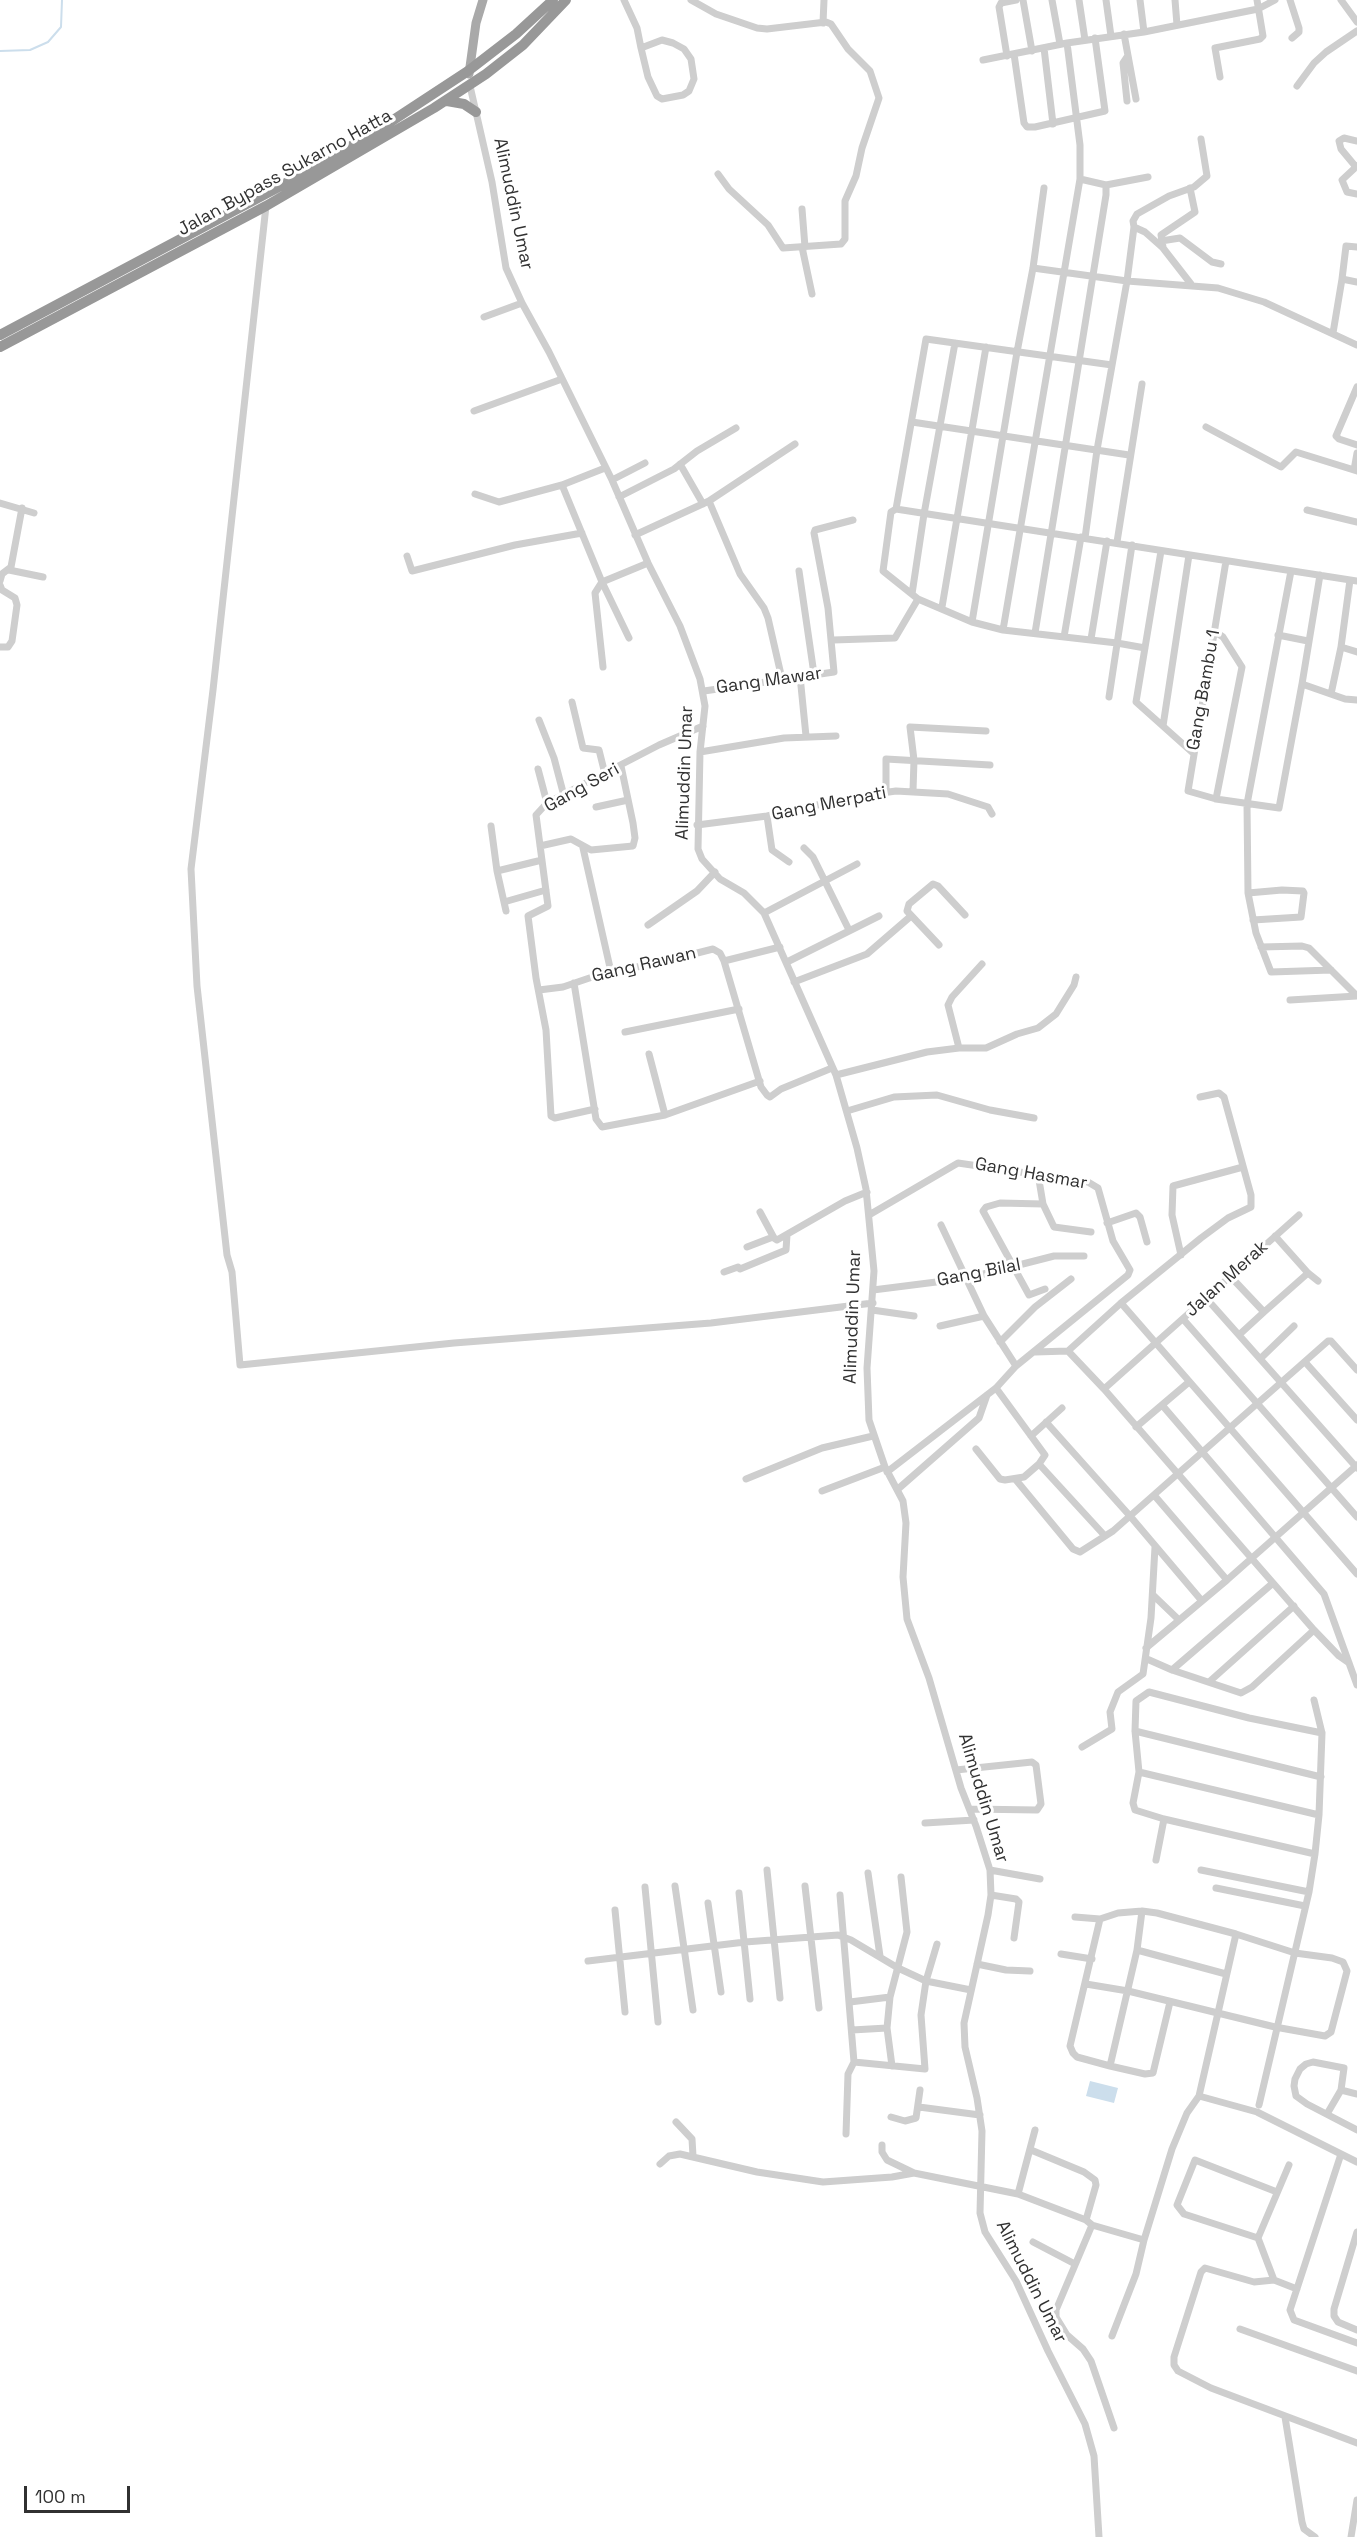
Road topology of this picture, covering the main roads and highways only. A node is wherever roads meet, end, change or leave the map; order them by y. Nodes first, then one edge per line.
1 (483, 0) edge
2 (553, 0) edge
3 (566, 0) edge
4 (468, 71) junction
5 (470, 86) junction
6 (447, 100) junction
7 (476, 112) road end
8 (62, 307) junction
9 (37, 321) junction
10 (0, 335) edge
11 (0, 347) edge

1 - 4 main road, Alimuddin Umar
2 - 4 highway, Jalan Bypass Sukarno Hatta
3 - 5 highway, Jalan Bypass Sukarno Hatta
4 - 5 main road, Alimuddin Umar
4 - 8 highway, Jalan Bypass Sukarno Hatta
5 - 6 highway, Jalan Bypass Sukarno Hatta
6 - 7 highway
6 - 8 highway, Jalan Bypass Sukarno Hatta
8 - 9 highway, Jalan Bypass Sukarno Hatta
9 - 10 highway, Jalan Bypass Sukarno Hatta
9 - 11 highway, Jalan Bypass Sukarno Hatta

